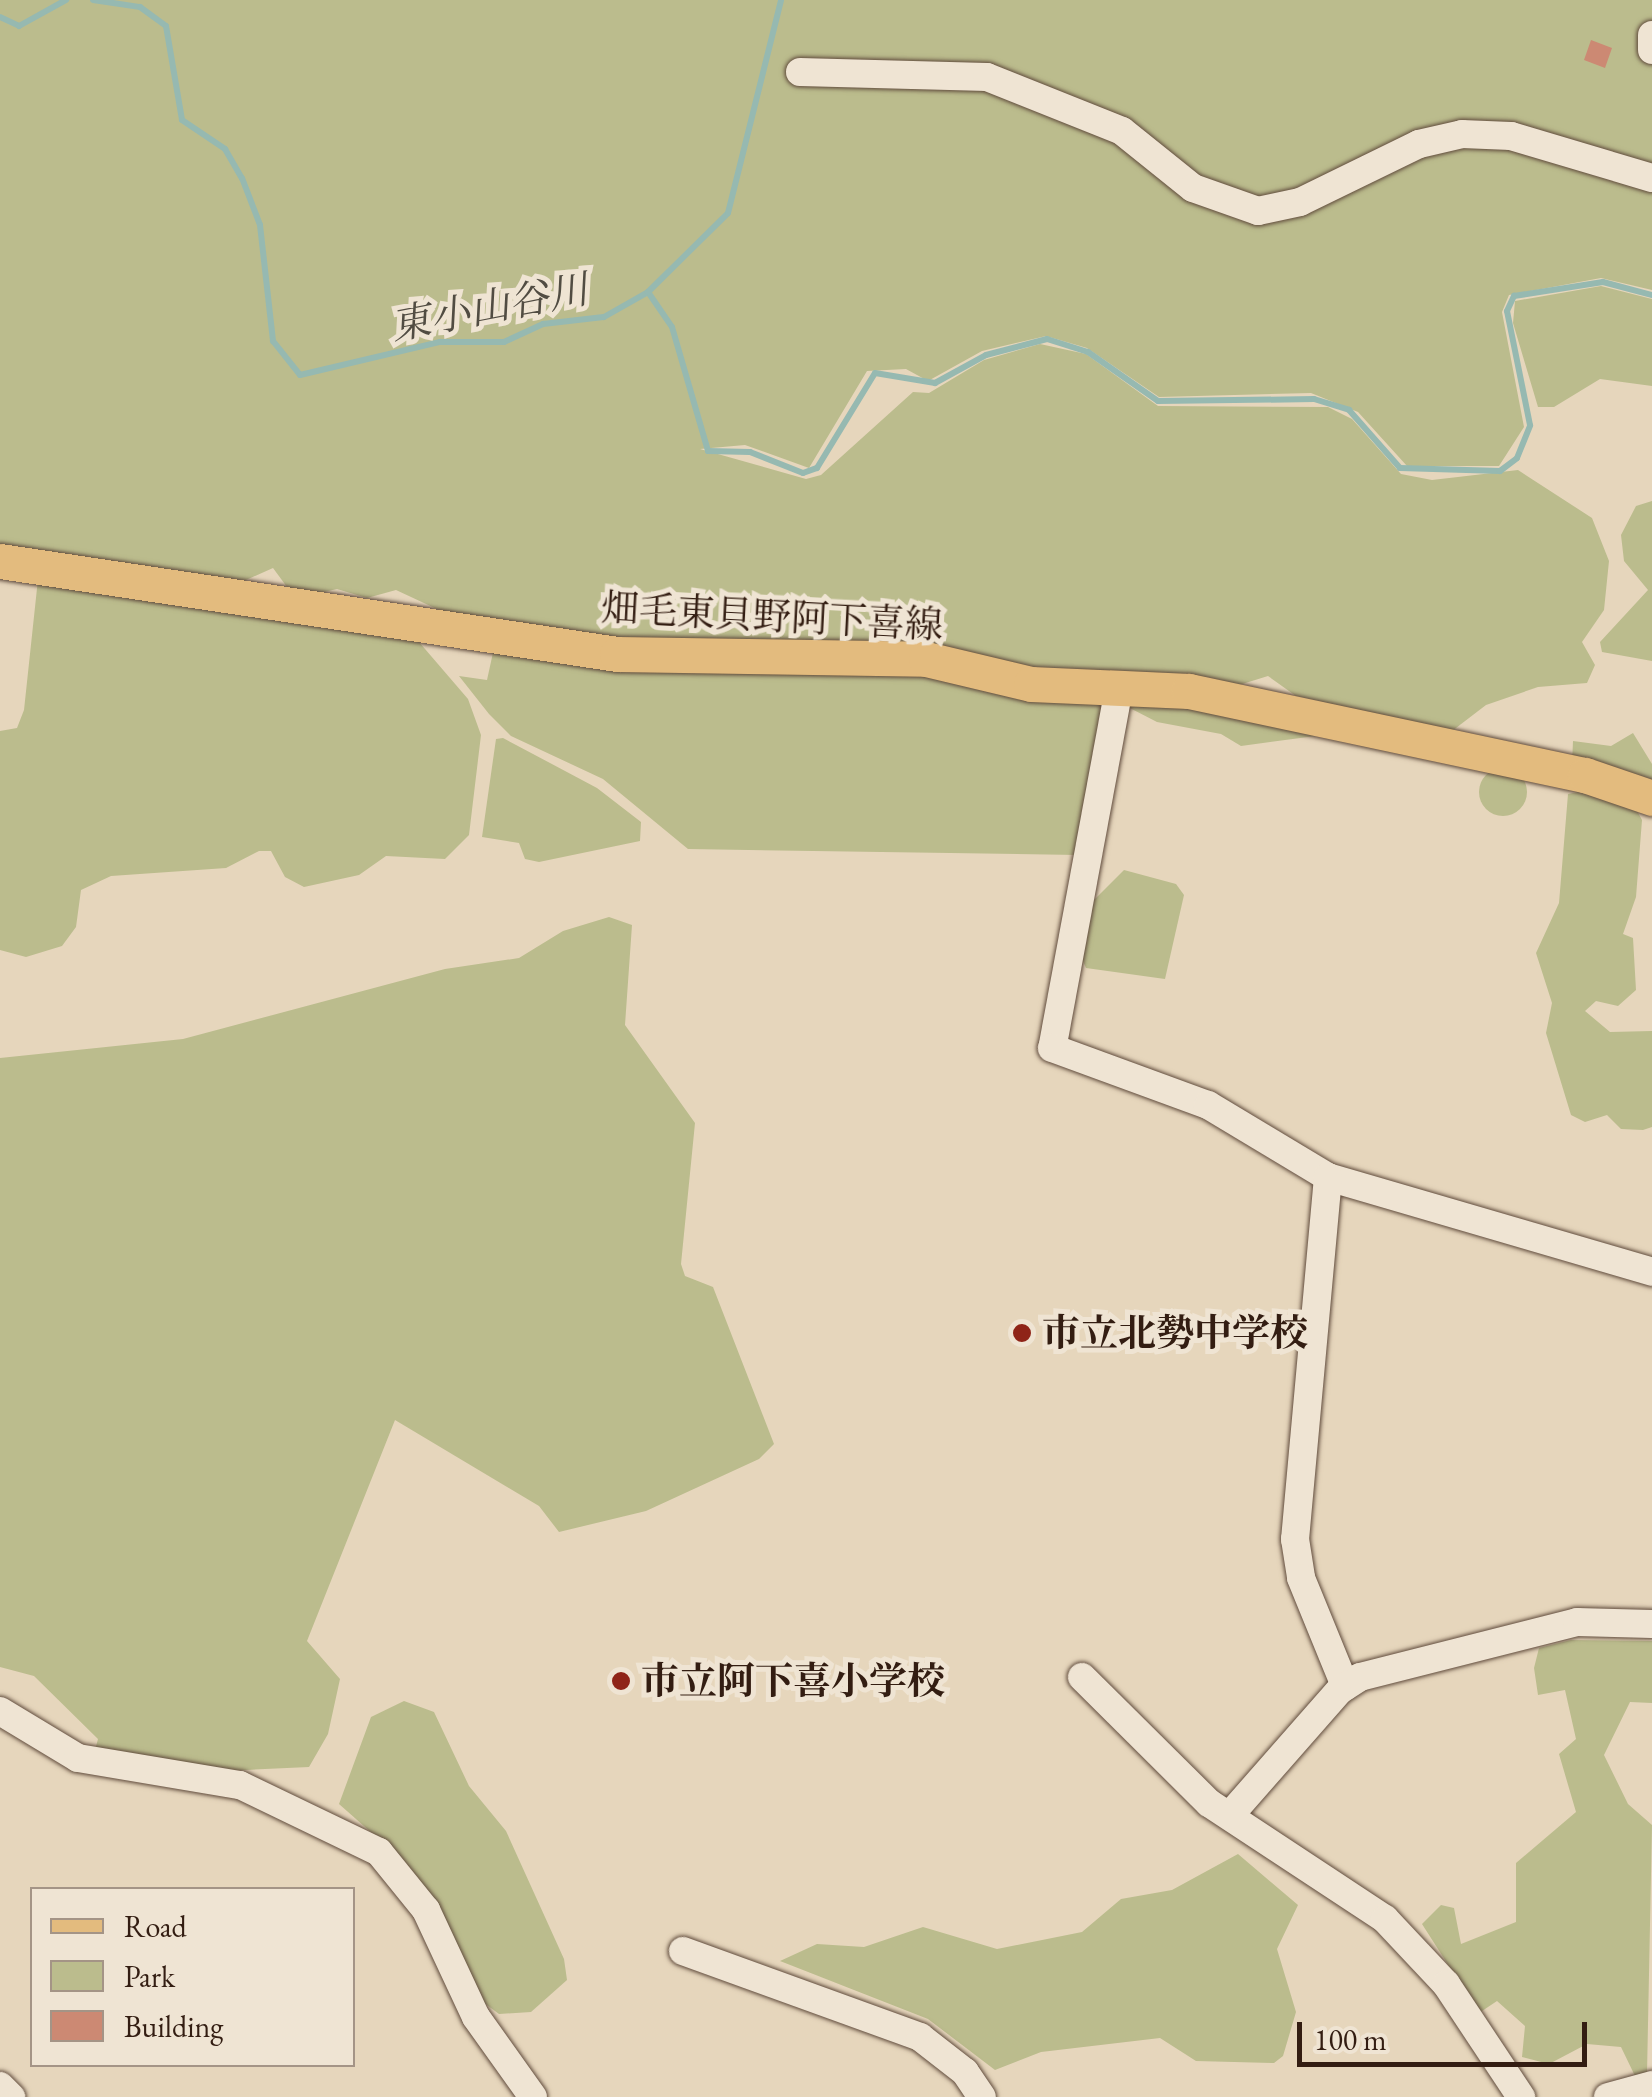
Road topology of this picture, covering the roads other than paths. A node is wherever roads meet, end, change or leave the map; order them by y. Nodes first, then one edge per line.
1 (1652, 34) edge
2 (1652, 50) edge
3 (800, 72) dead end
4 (1652, 178) edge
5 (0, 561) edge
6 (1119, 688) junction
7 (1652, 798) edge
8 (1328, 1177) junction
9 (1652, 1272) edge
10 (1652, 1624) edge
11 (1082, 1677) dead end
12 (1345, 1686) junction
13 (0, 1710) edge
14 (1230, 1815) junction
15 (682, 1951) dead end
16 (1652, 2085) edge
17 (0, 2086) edge
18 (11, 2097) edge
19 (533, 2097) edge
20 (982, 2097) edge
21 (1520, 2097) edge
22 (1608, 2097) edge

1 - 2 street
3 - 4 street
5 - 6 main road, 畑毛東貝野阿下喜線
6 - 7 main road, 畑毛東貝野阿下喜線
6 - 8 street
8 - 9 street
8 - 12 street
10 - 12 street
11 - 14 street
12 - 14 street
13 - 19 street
14 - 21 street
15 - 20 street
16 - 22 street
17 - 18 street

